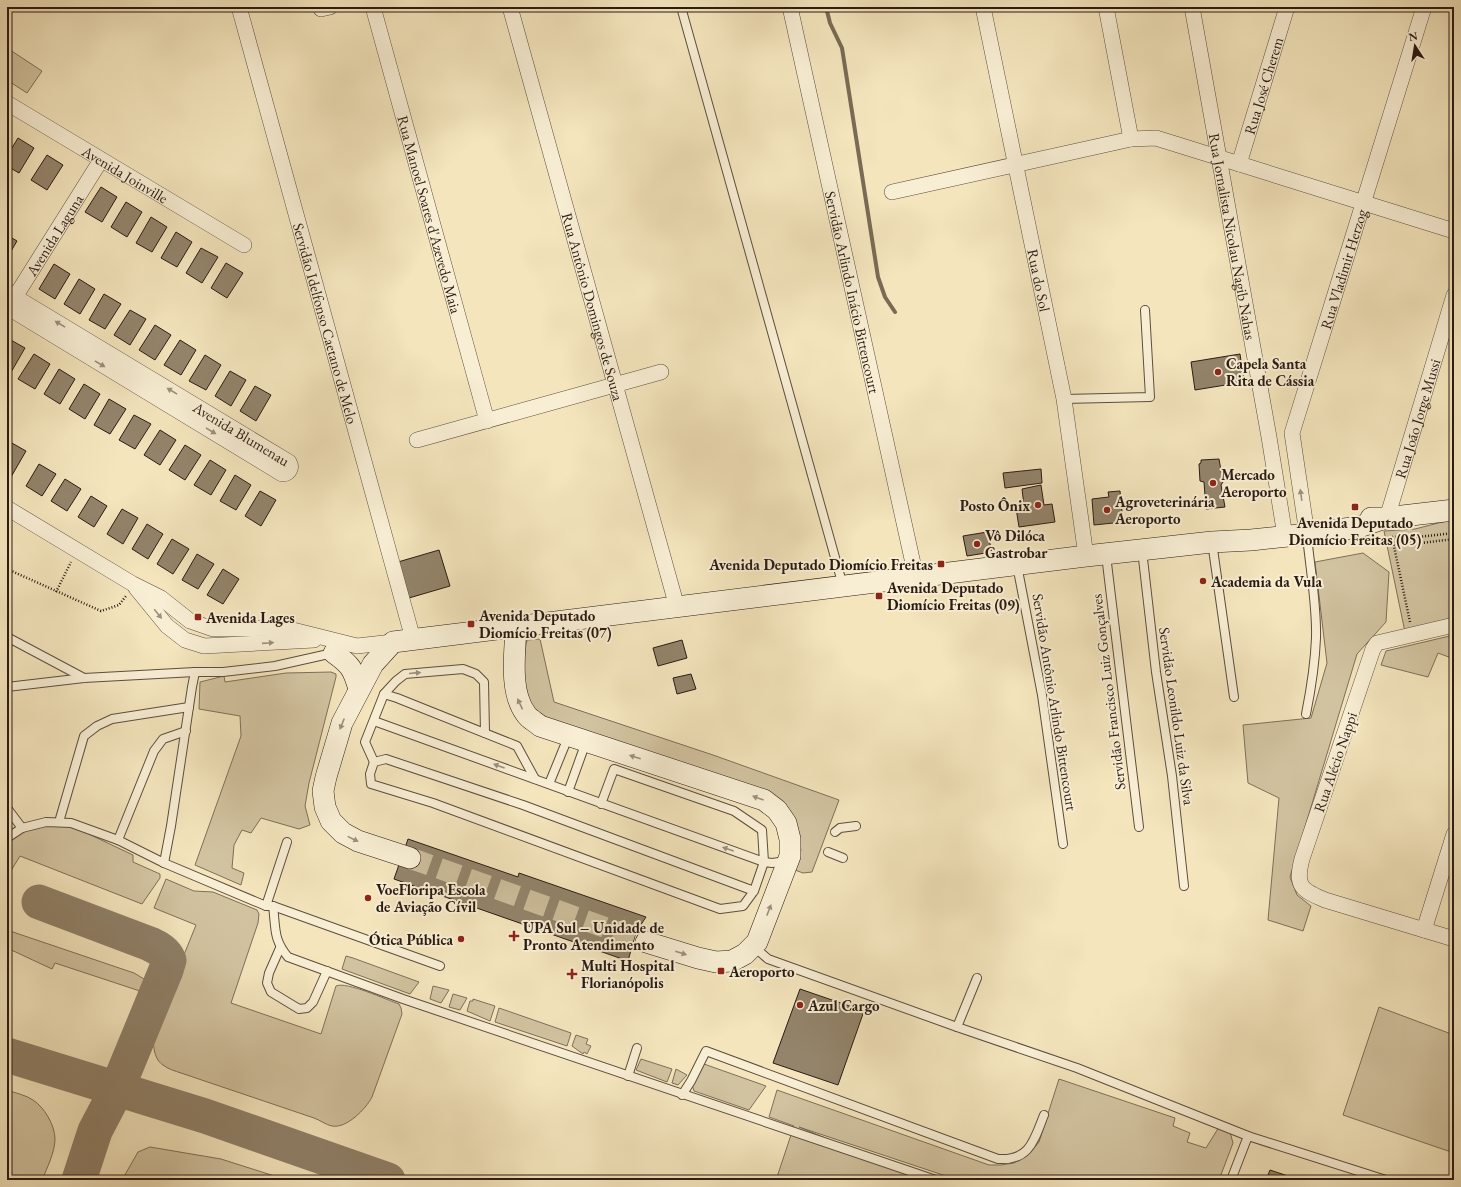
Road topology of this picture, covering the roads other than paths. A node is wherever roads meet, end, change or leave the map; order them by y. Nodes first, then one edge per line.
1 (239, 7) edge
2 (373, 7) edge
3 (510, 7) edge
4 (681, 7) edge
5 (790, 7) edge
6 (983, 7) edge
7 (1106, 7) edge
8 (1192, 7) edge
9 (1287, 7) edge
10 (1424, 7) edge
11 (7, 103) edge
12 (1131, 139) junction
13 (1219, 158) junction
14 (101, 160) junction
15 (1015, 164) junction
16 (1239, 164) junction
17 (892, 192) dead end
18 (1364, 203) junction
19 (1454, 231) edge
20 (244, 245) dead end
21 (1454, 295) edge
22 (9, 302) edge
23 (1145, 310) dead end
24 (661, 372) dead end
25 (616, 385) junction
26 (1064, 399) junction
27 (487, 420) junction
28 (1292, 433) junction
29 (1270, 437) junction
30 (417, 440) dead end
31 (7, 508) edge
32 (1454, 510) edge
33 (1387, 527) junction
34 (1306, 529) junction
35 (1284, 532) junction
36 (1212, 542) junction
37 (1142, 550) junction
38 (1096, 555) junction
39 (1017, 564) junction
40 (916, 577) junction
41 (133, 584) junction
42 (843, 586) junction
43 (677, 607) junction
44 (1454, 625) edge
45 (516, 627) junction
46 (7, 637) edge
47 (413, 639) junction
48 (393, 642) junction
49 (331, 646) junction
50 (58, 664) junction
51 (195, 672) junction
52 (84, 678) junction
53 (58, 681) junction
54 (7, 687) edge
55 (359, 689) junction
56 (384, 694) junction
57 (1234, 697) dead end
58 (189, 707) junction
59 (1306, 714) dead end
60 (374, 721) junction
61 (186, 731) junction
62 (485, 733) junction
63 (578, 738) junction
64 (374, 762) junction
65 (535, 779) junction
66 (549, 784) junction
67 (568, 792) junction
68 (601, 804) junction
69 (7, 808) edge
70 (59, 822) junction
71 (856, 826) dead end
72 (1139, 827) dead end
73 (22, 828) junction
74 (834, 832) dead end
75 (1454, 834) edge
76 (7, 838) edge
77 (118, 840) junction
78 (287, 842) dead end
79 (1063, 844) dead end
80 (828, 852) dead end
81 (410, 858) tunnel mouth
82 (843, 858) dead end
83 (788, 861) junction
84 (764, 862) junction
85 (164, 863) junction
86 (1184, 886) dead end
87 (754, 891) junction
88 (270, 906) junction
89 (1424, 930) junction
90 (1454, 939) edge
91 (646, 942) tunnel mouth
92 (757, 942) junction
93 (280, 948) junction
94 (440, 966) dead end
95 (327, 971) junction
96 (977, 978) dead end
97 (957, 1027) junction
98 (637, 1048) dead end
99 (628, 1076) junction
100 (682, 1094) junction
101 (1044, 1115) dead end
102 (1248, 1136) junction
103 (936, 1180) edge
104 (1232, 1180) edge
105 (1386, 1180) edge

1 - 47 street, Servidão Idelfonso Caetano de Melo
2 - 27 street, Rua Manoel Soares d'Azevedo Maia
3 - 25 street, Rua Antônio Domingos de Souza
4 - 42 lane
5 - 40 street, Servidão Arlindo Inácio Bittencourt
6 - 15 street, Rua do Sol
7 - 12 street
8 - 13 street, Rua Jornalista Nicolau Nagib Nahas
9 - 16 street, Rua José Cherem
10 - 18 street, Rua Vladimir Herzog
11 - 14 street, Avenida Joinville
12 - 13 street
12 - 15 street
13 - 16 street
13 - 29 street, Rua Jornalista Nicolau Nagib Nahas
14 - 20 street, Avenida Joinville
14 - 22 street, Avenida Laguna
15 - 17 street
15 - 26 street, Rua do Sol
16 - 18 street
18 - 19 street
18 - 28 street, Rua Vladimir Herzog
21 - 33 street, Rua João Jorge Mussi
22 -> 22 street, Avenida Blumenau
23 - 26 lane
24 - 25 street
25 - 27 street
25 - 43 street, Rua Antônio Domingos de Souza
26 - 38 street, Rua do Sol
27 - 30 street
28 - 29 street
34 -> 28 street, Rua Vladimir Herzog
29 - 35 street, Rua Jornalista Nicolau Nagib Nahas
31 - 41 street
32 - 33 street
33 - 34 street
34 - 35 street
34 - 59 lane
35 - 36 street
36 - 37 street
36 - 57 lane
37 - 38 street
37 - 86 lane, Servidão Leonildo Luiz da Silva
38 - 39 street
38 - 72 lane, Servidão Francisco Luiz Gonçalves
39 - 40 street
39 - 79 lane, Servidão Antônio Arlindo Bittencourt
40 - 42 street
41 - 49 street
41 -> 49 street
42 - 43 street
43 - 45 street
44 - 89 street, Rua Alécio Nappi
45 - 47 street
63 -> 45 street
46 - 50 lane
47 - 48 street
48 - 49 street
48 - 55 street
49 - 51 lane
49 - 55 street
50 - 52 lane
50 - 53 lane
51 - 52 lane
51 - 58 lane
52 - 53 lane
53 - 54 lane
55 -> 81 street
56 - 60 lane
56 - 62 lane
56 -> 62 lane
58 - 61 lane
58 - 70 lane
60 - 64 lane
65 -> 60 lane
61 - 77 lane
61 - 85 lane
62 - 65 lane
63 - 66 lane
63 - 67 lane
83 -> 63 street
64 - 87 lane
64 - 87 lane
65 - 66 lane
66 - 67 lane
67 - 68 lane
84 -> 68 lane
68 - 84 lane
69 - 73 lane
70 - 73 lane
70 - 77 lane
71 - 74 lane
73 - 76 lane
75 - 89 street
77 - 85 lane
78 - 88 lane
80 - 82 lane
83 - 84 lane
92 -> 83 street
84 - 87 lane
85 - 88 lane
88 - 93 lane
88 - 94 lane
89 - 90 street
91 -> 92 street
92 - 97 lane
93 - 95 lane
93 - 95 lane
95 - 99 lane
96 - 97 lane
97 - 102 lane
98 - 99 lane
99 - 100 lane
100 - 101 lane
100 - 103 lane
102 - 104 lane
102 - 105 lane

